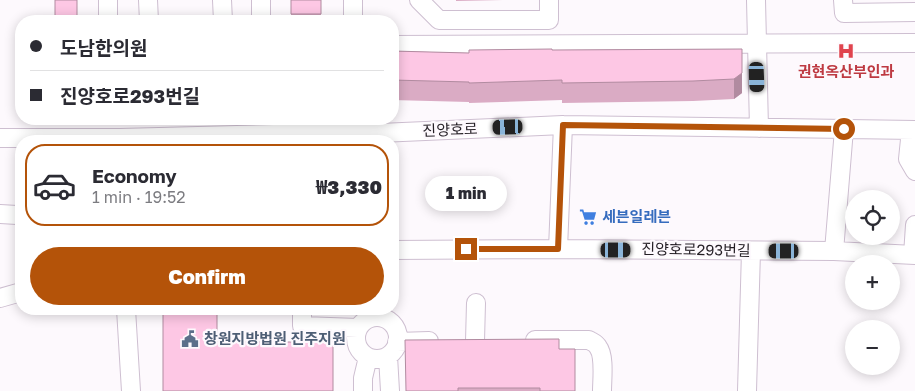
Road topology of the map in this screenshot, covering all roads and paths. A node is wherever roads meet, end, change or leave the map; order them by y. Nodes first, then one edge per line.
1 (108, 0) edge
2 (148, 0) edge
3 (222, 0) edge
4 (261, 0) edge
5 (353, 0) edge
6 (419, 0) edge
7 (549, 0) edge
8 (756, 0) edge
9 (844, 0) edge
10 (915, 12) edge
11 (108, 15) edge
12 (149, 15) edge
13 (222, 15) edge
14 (261, 15) edge
15 (353, 15) edge
16 (756, 43) junction
17 (915, 43) edge
18 (399, 45) edge
19 (563, 125) junction
20 (354, 126) edge
21 (759, 128) junction
22 (844, 129) junction
23 (913, 130) edge
24 (243, 135) edge
25 (375, 135) edge
26 (399, 136) edge
27 (0, 138) edge
28 (15, 138) edge
29 (915, 171) edge
30 (915, 225) edge
31 (558, 249) junction
32 (399, 250) edge
33 (751, 251) junction
34 (834, 252) junction
35 (914, 255) edge
36 (15, 294) edge
37 (0, 298) edge
38 (476, 303) dead end
39 (126, 315) edge
40 (302, 315) edge
41 (372, 315) edge
42 (378, 315) edge
43 (358, 328) junction
44 (522, 340) edge
45 (475, 341) junction
46 (494, 341) edge
47 (393, 349) junction
48 (368, 357) junction
49 (131, 391) edge
50 (363, 391) edge
51 (390, 391) edge
52 (602, 391) edge
53 (747, 391) edge

1 - 11 street
2 - 12 street
3 - 13 street
4 - 14 street
5 - 15 street
6 - 7 street
8 - 16 street
9 - 10 street
16 - 17 street
16 - 18 street
16 - 21 street
19 - 21 street, 진양호로
19 - 26 street, 진양호로
19 - 31 street
20 - 24 street, 진양호로
20 - 25 street, 진양호로
21 - 22 street, 진양호로
22 - 23 street, 진양호로
22 - 34 street
23 - 29 street, 진양호로
27 - 28 street, 진양호로
30 - 35 street
31 - 32 street, 진양호로293번길
31 - 33 street, 진양호로293번길
33 - 34 street, 진양호로293번길
33 - 53 street
34 - 35 street, 진양호로293번길
36 - 37 street
38 - 45 street
39 - 49 street
40 - 43 street
41 - 43 street
42 - 47 street
43 - 48 street
44 - 52 street
45 - 46 street
45 - 47 street
47 - 48 street
47 - 51 street
48 - 50 street

